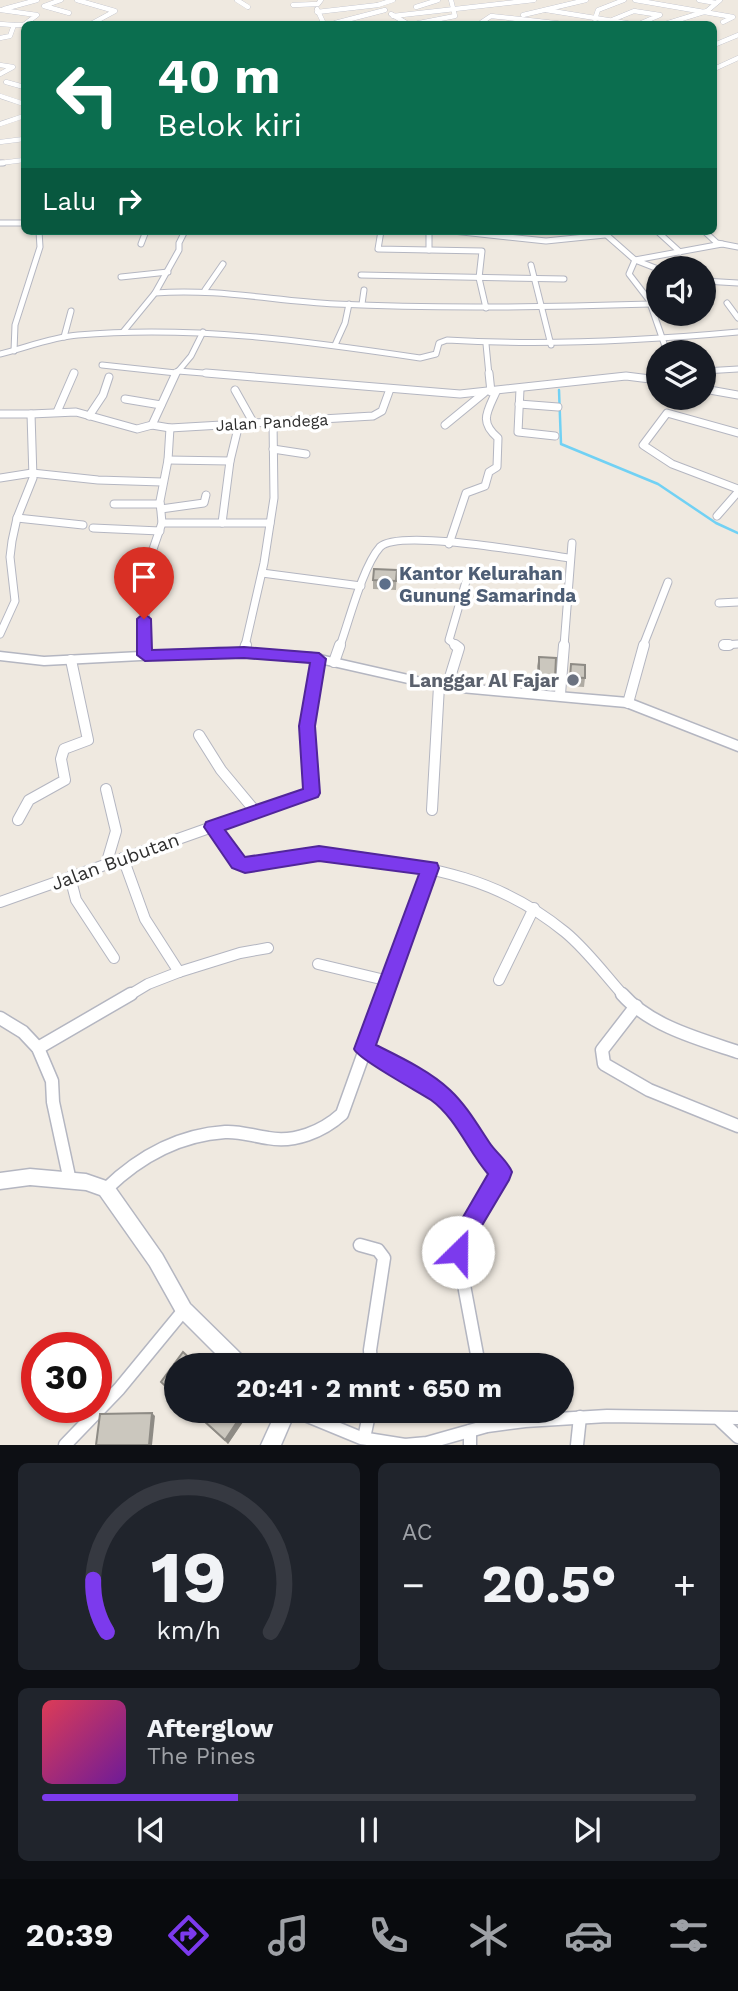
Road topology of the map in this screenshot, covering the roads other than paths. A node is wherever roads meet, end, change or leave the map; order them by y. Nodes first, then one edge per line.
1 (37, 0) edge
2 (61, 0) edge
3 (77, 0) edge
4 (237, 0) edge
5 (373, 0) edge
6 (393, 0) edge
7 (438, 0) edge
8 (517, 0) edge
9 (534, 0) edge
10 (586, 0) edge
11 (624, 0) edge
12 (635, 0) edge
13 (699, 0) edge
14 (718, 1) edge
15 (319, 2) edge
16 (483, 3) edge
17 (453, 4) edge
18 (293, 5) dead end
19 (378, 5) junction
20 (248, 7) dead end
21 (0, 10) edge
22 (386, 10) junction
23 (546, 10) junction
24 (707, 11) junction
25 (317, 12) junction
26 (405, 12) junction
27 (69, 13) dead end
28 (392, 15) junction
29 (491, 16) junction
30 (515, 17) junction
31 (595, 19) junction
32 (738, 19) edge
33 (29, 21) edge
34 (97, 21) edge
35 (322, 21) edge
36 (345, 21) edge
37 (403, 21) edge
38 (429, 21) edge
39 (484, 21) edge
40 (543, 21) edge
41 (611, 21) joint
42 (646, 21) edge
43 (675, 21) edge
44 (723, 22) junction
45 (717, 23) edge
46 (0, 24) edge
47 (14, 25) junction
48 (21, 25) edge
49 (738, 35) edge
50 (0, 38) edge
51 (717, 44) edge
52 (738, 58) edge
53 (0, 65) edge
54 (13, 67) junction
55 (717, 68) edge
56 (21, 70) edge
57 (0, 74) edge
58 (21, 79) edge
59 (6, 82) dead end
60 (13, 83) junction
61 (21, 86) edge
62 (0, 96) edge
63 (21, 103) edge
64 (21, 118) edge
65 (15, 121) junction
66 (21, 121) edge
67 (0, 124) edge
68 (21, 139) edge
69 (0, 142) edge
70 (21, 160) edge
71 (0, 163) edge
72 (0, 223) edge
73 (21, 223) edge
74 (39, 235) edge
75 (144, 235) edge
76 (183, 235) edge
77 (380, 235) edge
78 (428, 235) edge
79 (490, 235) edge
80 (589, 235) edge
81 (605, 235) edge
82 (661, 235) edge
83 (710, 235) edge
84 (141, 244) dead end
85 (722, 244) junction
86 (738, 247) edge
87 (429, 250) junction
88 (680, 252) junction
89 (635, 260) junction
90 (223, 264) dead end
91 (646, 264) edge
92 (531, 265) dead end
93 (168, 272) junction
94 (361, 275) dead end
95 (121, 277) dead end
96 (480, 278) junction
97 (533, 279) junction
98 (564, 279) dead end
99 (716, 282) edge
100 (738, 284) edge
101 (205, 290) junction
102 (364, 290) dead end
103 (646, 292) edge
104 (155, 293) junction
105 (727, 303) dead end
106 (349, 304) junction
107 (362, 304) junction
108 (646, 304) edge
109 (486, 308) junction
110 (543, 308) junction
111 (71, 311) dead end
112 (738, 318) edge
113 (659, 326) edge
114 (123, 332) junction
115 (203, 332) junction
116 (738, 332) edge
117 (64, 337) junction
118 (663, 340) joint
119 (646, 341) edge
120 (486, 344) junction
121 (335, 345) junction
122 (551, 345) junction
123 (14, 351) junction
124 (0, 354) edge
125 (102, 365) dead end
126 (738, 369) edge
127 (716, 370) edge
128 (177, 372) junction
129 (74, 373) dead end
130 (109, 377) dead end
131 (646, 378) edge
132 (390, 389) junction
133 (520, 389) junction
134 (235, 390) dead end
135 (716, 391) edge
136 (490, 392) junction
137 (738, 395) edge
138 (125, 400) dead end
139 (519, 404) junction
140 (161, 405) junction
141 (558, 407) dead end
142 (57, 412) junction
143 (0, 414) edge
144 (31, 414) junction
145 (89, 416) junction
146 (273, 421) junction
147 (253, 422) junction
148 (239, 424) junction
149 (152, 425) junction
150 (445, 425) dead end
151 (170, 428) junction
152 (738, 433) edge
153 (555, 436) dead end
154 (273, 449) junction
155 (306, 454) dead end
156 (168, 460) junction
157 (230, 461) junction
158 (32, 473) junction
159 (0, 478) edge
160 (162, 482) junction
161 (738, 491) edge
162 (206, 495) dead end
163 (114, 504) dead end
164 (160, 506) junction
165 (717, 516) dead end
166 (17, 518) junction
167 (222, 523) junction
168 (270, 523) junction
169 (83, 525) dead end
170 (161, 527) junction
171 (93, 528) dead end
172 (572, 543) dead end
173 (449, 544) junction
174 (12, 547) junction
175 (0, 548) edge
176 (570, 558) junction
177 (261, 573) junction
178 (456, 575) dead end
179 (668, 582) dead end
180 (361, 586) junction
181 (738, 601) edge
182 (719, 603) dead end
183 (0, 634) edge
184 (738, 644) edge
185 (724, 645) dead end
186 (244, 652) junction
187 (145, 655) junction
188 (0, 656) edge
189 (319, 659) junction
190 (71, 660) junction
191 (334, 662) junction
192 (443, 687) junction
193 (561, 694) junction
194 (628, 703) junction
195 (199, 735) dead end
196 (738, 746) edge
197 (106, 789) dead end
198 (432, 810) dead end
199 (256, 813) junction
200 (18, 820) dead end
201 (212, 827) junction
202 (123, 858) junction
203 (106, 865) junction
204 (430, 868) junction
205 (70, 877) junction
206 (0, 902) edge
207 (534, 908) junction
208 (268, 948) dead end
209 (114, 958) dead end
210 (318, 964) dead end
211 (179, 972) junction
212 (499, 980) dead end
213 (389, 981) junction
214 (636, 1006) junction
215 (0, 1018) edge
216 (38, 1048) junction
217 (364, 1049) junction
218 (738, 1052) edge
219 (738, 1126) edge
220 (0, 1181) edge
221 (70, 1181) junction
222 (107, 1189) junction
223 (360, 1245) dead end
224 (184, 1310) junction
225 (228, 1353) edge
226 (370, 1353) edge
227 (477, 1353) edge
228 (580, 1417) junction
229 (738, 1418) edge
230 (720, 1420) junction
231 (281, 1423) edge
232 (326, 1423) edge
233 (368, 1423) edge
234 (486, 1423) edge
235 (486, 1426) junction
236 (738, 1437) edge
237 (365, 1438) junction
238 (470, 1438) edge
239 (385, 1444) edge
240 (65, 1445) edge
241 (271, 1445) edge
242 (578, 1445) edge

1 - 21 street
2 - 27 street
3 - 34 street
4 - 20 street
5 - 19 street
6 - 19 street
7 - 26 street
8 - 16 street
9 - 16 street
10 - 23 street
11 - 31 street
12 - 24 street
13 - 14 street
14 - 24 street
15 - 18 street
15 - 25 street
16 - 17 street
16 - 29 street
17 - 26 street
17 - 38 street
19 - 22 street
19 - 25 street
21 - 33 street
22 - 28 street
22 - 36 street
23 - 30 street
23 - 31 street
24 - 43 street
24 - 44 street
25 - 35 street
26 - 28 street
28 - 37 street
29 - 30 street
29 - 39 street
30 - 40 street
31 - 41 street
32 - 44 street
41 - 42 street
44 - 45 street
46 - 47 street
47 - 48 street
47 - 50 street
49 - 51 street
52 - 55 street
53 - 54 street
54 - 56 street
54 - 57 street
58 - 60 street
59 - 60 street
60 - 61 street
62 - 63 street
64 - 65 street
65 - 66 street
65 - 67 street
68 - 69 street
70 - 71 street
72 - 73 street
74 - 123 street
75 - 84 street
76 - 93 street
77 - 87 street
78 - 87 street
79 - 80 street
81 - 89 street
82 - 88 street
83 - 85 street
85 - 86 street
85 - 88 street
87 - 96 street
88 - 89 street
89 - 91 street
89 - 103 street
90 - 101 street
92 - 97 street
93 - 95 street
93 - 104 street
94 - 96 street
96 - 97 street
96 - 109 street
97 - 98 street
97 - 110 street
99 - 100 street
101 - 104 street
101 - 106 street
102 - 107 street
104 - 114 street
105 - 112 street
106 - 107 street
106 - 121 street
107 - 109 street
108 - 110 street
109 - 110 street
110 - 122 street
111 - 117 street
113 - 118 street
114 - 115 street
114 - 117 street
115 - 121 street
115 - 128 street
116 - 118 street
117 - 123 street
119 - 122 street
120 - 121 street
120 - 122 street
120 - 136 street
123 - 124 street
125 - 128 street
126 - 127 street
128 - 132 street
128 - 140 street
129 - 142 street
130 - 145 street
131 - 133 street
132 - 136 street
132 - 146 street, Jalan Pandega
133 - 136 street
133 - 139 street
134 - 147 street
135 - 137 street
136 - 150 street
136 - 173 street
138 - 140 street
139 - 141 street
139 - 153 street
140 - 149 street
142 - 144 street, Jalan Pandega
142 - 145 street, Jalan Pandega
143 - 144 street, Jalan Pandega
144 - 158 street
145 - 149 street, Jalan Pandega
146 - 147 street, Jalan Pandega
146 - 154 street
147 - 148 street, Jalan Pandega
148 - 151 street, Jalan Pandega
148 - 157 street
149 - 151 street, Jalan Pandega
151 - 156 street
152 - 161 street
154 - 155 street
154 - 168 street
156 - 157 street
156 - 160 street
157 - 167 street
158 - 159 street
158 - 160 street
158 - 166 street
160 - 164 street
161 - 165 street
162 - 164 street
163 - 164 street
164 - 170 street
166 - 169 street
166 - 174 street
167 - 168 street
167 - 170 street
168 - 177 street
170 - 171 street
170 - 187 street
172 - 176 street
173 - 176 street
173 - 180 street
174 - 175 street
174 - 183 street
176 - 193 street
177 - 180 street
177 - 186 street
178 - 192 street
179 - 194 street
180 - 191 street
181 - 182 street
184 - 185 street
186 - 187 street
186 - 189 street
187 - 190 street
188 - 190 street
189 - 191 street
189 - 199 street, Jalan Bubutan
190 - 200 street
191 - 192 street
192 - 193 street
192 - 198 street
193 - 194 street
194 - 196 street
195 - 199 street
197 - 203 street
199 - 201 street, Jalan Bubutan
201 - 202 street, Jalan Bubutan
201 - 204 street
202 - 203 street, Jalan Bubutan
202 - 211 street
203 - 205 street, Jalan Bubutan
204 - 207 street
204 - 213 street
205 - 206 street, Jalan Bubutan
205 - 209 street
207 - 212 street
207 - 214 street
208 - 211 street
210 - 213 street
211 - 216 street
213 - 217 street
214 - 218 street
214 - 219 street
215 - 216 street
216 - 221 street
217 - 222 street
217 - 227 street
220 - 221 street
221 - 222 street
222 - 224 street
223 - 226 street
224 - 225 street
224 - 240 street
228 - 230 street
228 - 235 street
228 - 242 street
229 - 230 street
230 - 236 street
231 - 241 street
232 - 237 street
233 - 237 street
234 - 235 street
235 - 238 street
237 - 239 street
238 - 239 street

